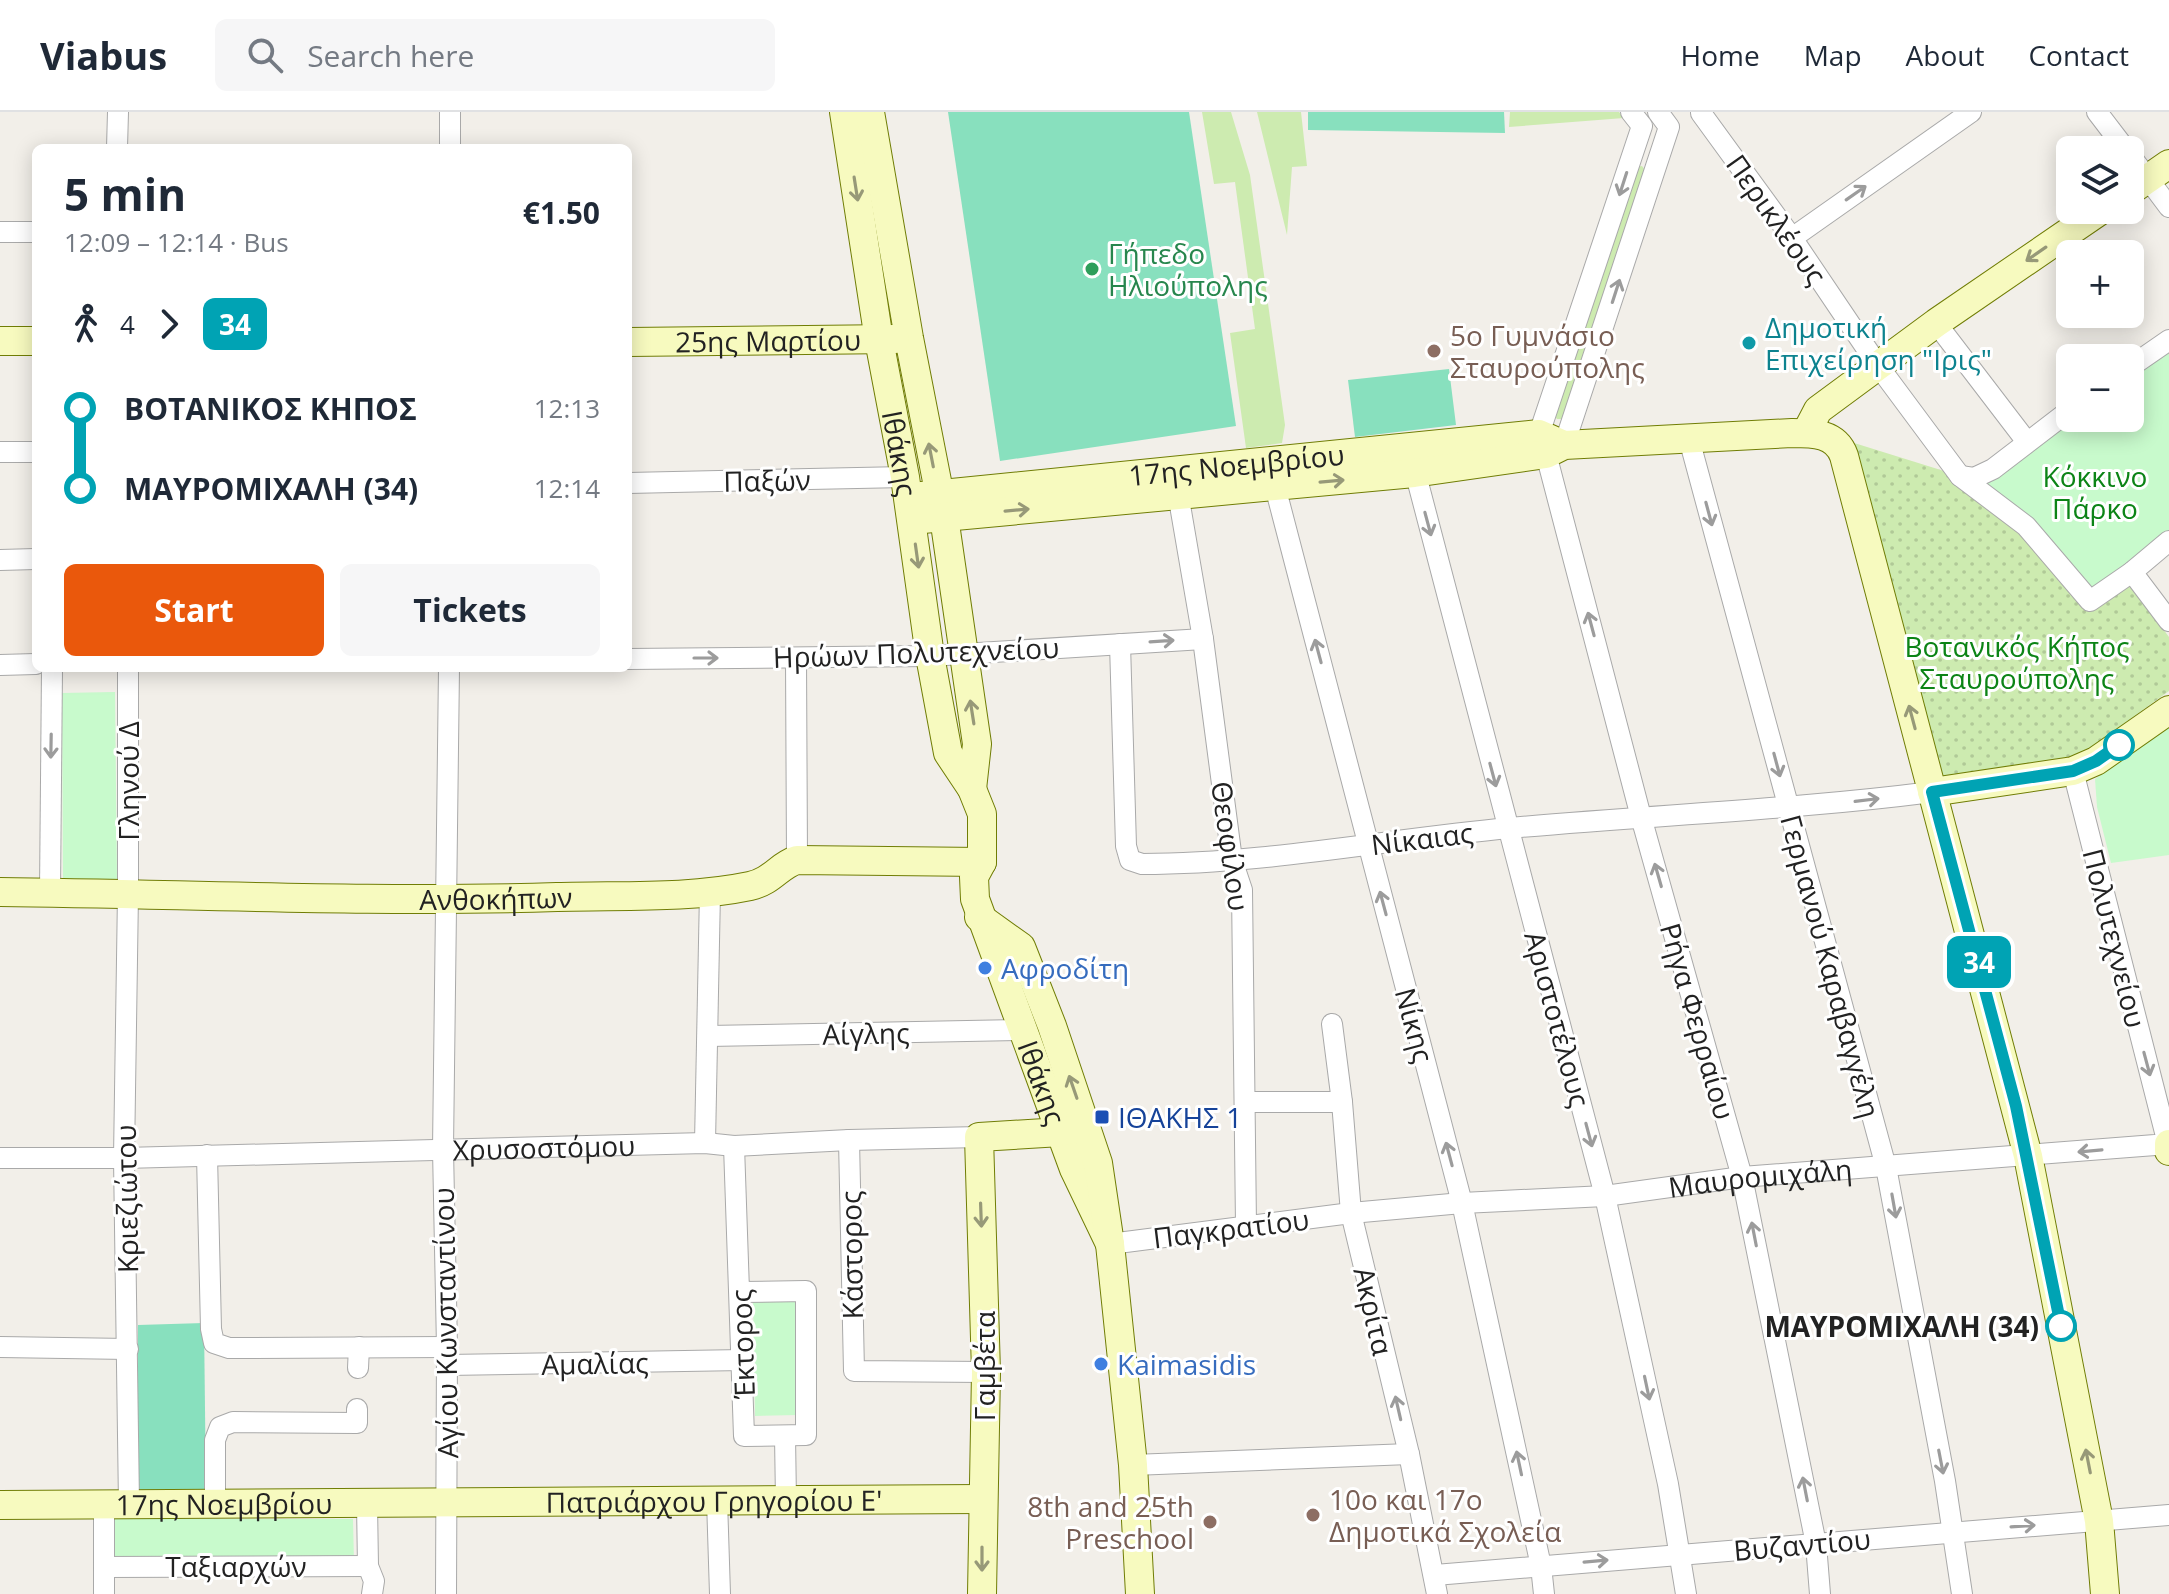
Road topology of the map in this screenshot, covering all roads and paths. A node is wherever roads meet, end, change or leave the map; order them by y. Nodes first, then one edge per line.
1 (118, 112) edge
2 (450, 112) edge
3 (844, 112) edge
4 (870, 112) edge
5 (1702, 112) edge
6 (1971, 112) edge
7 (2097, 112) edge
8 (1636, 119) edge
9 (1664, 120) edge
10 (2116, 136) edge
11 (117, 144) edge
12 (450, 144) edge
13 (2149, 178) edge
14 (2169, 207) edge
15 (2081, 224) edge
16 (0, 232) edge
17 (32, 232) edge
18 (1792, 238) junction
19 (1936, 323) junction
20 (909, 338) junction
21 (879, 340) junction
22 (2169, 340) edge
23 (0, 341) edge
24 (32, 341) edge
25 (632, 342) edge
26 (2144, 357) edge
27 (1879, 367) junction
28 (2056, 420) edge
29 (1819, 436) junction
30 (1689, 439) junction
31 (2027, 442) junction
32 (1550, 445) junction
33 (0, 452) edge
34 (32, 452) edge
35 (1412, 460) junction
36 (1272, 473) junction
37 (1960, 476) junction
38 (632, 483) edge
39 (1177, 484) junction
40 (909, 498) junction
41 (941, 505) junction
42 (2169, 541) edge
43 (32, 559) edge
44 (0, 560) edge
45 (2132, 572) junction
46 (2169, 621) edge
47 (1203, 639) junction
48 (1120, 644) junction
49 (964, 654) junction
50 (930, 656) junction
51 (796, 658) junction
52 (632, 659) edge
53 (32, 664) edge
54 (0, 665) edge
55 (52, 672) edge
56 (128, 672) edge
57 (449, 672) edge
58 (2169, 710) edge
59 (2073, 771) junction
60 (972, 789) junction
61 (1932, 792) junction
62 (1788, 808) junction
63 (1641, 817) junction
64 (1507, 828) junction
65 (1368, 844) junction
66 (797, 860) junction
67 (1232, 860) junction
68 (982, 862) junction
69 (0, 892) edge
70 (50, 892) junction
71 (710, 892) junction
72 (128, 893) junction
73 (448, 900) junction
74 (979, 916) junction
75 (1332, 1024) dead end
76 (1024, 1030) junction
77 (708, 1036) junction
78 (1245, 1102) junction
79 (1342, 1102) junction
80 (1074, 1129) junction
81 (979, 1137) junction
82 (849, 1140) junction
83 (705, 1143) junction
84 (734, 1146) junction
85 (2169, 1146) edge
86 (443, 1149) junction
87 (207, 1155) junction
88 (2028, 1156) junction
89 (0, 1158) edge
90 (124, 1158) junction
91 (1886, 1167) junction
92 (1742, 1177) junction
93 (1605, 1196) junction
94 (1462, 1203) junction
95 (1351, 1213) junction
96 (1246, 1225) junction
97 (1110, 1244) junction
98 (740, 1292) junction
99 (0, 1347) edge
100 (128, 1349) junction
101 (447, 1356) junction
102 (743, 1360) junction
103 (986, 1372) junction
104 (357, 1416) dead end
105 (785, 1436) junction
106 (1409, 1454) junction
107 (1133, 1465) junction
108 (982, 1499) junction
109 (717, 1500) junction
110 (446, 1501) junction
111 (786, 1501) junction
112 (117, 1504) junction
113 (215, 1504) junction
114 (367, 1504) junction
115 (0, 1505) edge
116 (2169, 1515) edge
117 (2099, 1521) junction
118 (1953, 1531) junction
119 (1816, 1544) junction
120 (1680, 1554) junction
121 (368, 1566) junction
122 (1541, 1566) junction
123 (104, 1567) junction
124 (1436, 1584) edge
125 (104, 1594) edge
126 (372, 1594) edge
127 (446, 1594) edge
128 (720, 1594) edge
129 (982, 1594) edge
130 (1140, 1594) edge
131 (1544, 1594) edge
132 (1686, 1594) edge
133 (1820, 1594) edge
134 (1962, 1594) edge
135 (2105, 1594) edge

1 - 11 street
2 - 12 street
3 -> 21 street, Ιθάκης
4 - 20 street, Ιθάκης
5 - 9 street
5 - 18 street, Περικλέους
18 -> 6 street
7 - 10 street
8 - 9 street
8 -> 32 street
32 -> 9 street
13 - 14 street
15 -> 19 street
16 - 17 street
18 - 27 street, Περικλέους
19 - 27 street
19 - 31 street
20 - 21 street, 25ης Μαρτίου
41 -> 20 street, Ιθάκης
21 - 25 street, 25ης Μαρτίου
21 - 40 street, Ιθάκης
22 - 26 street
23 - 24 street
27 - 29 street
27 - 37 street, Περικλέους
28 - 31 street
29 - 30 street, 17ης Νοεμβρίου
61 -> 29 street
30 - 32 street, 17ης Νοεμβρίου
30 -> 62 street, Γερμανού Καραβαγγέλη
31 - 37 street
32 - 35 street, 17ης Νοεμβρίου
63 -> 32 street, Ρήγα Φερραίου
33 - 34 street
35 - 36 street, 17ης Νοεμβρίου
35 -> 64 street, Αριστοτέλους
36 - 39 street, 17ης Νοεμβρίου
65 -> 36 street, Νίκης
37 - 45 street, Περικλέους
38 - 40 street, Παξών
39 - 41 street, 17ης Νοεμβρίου
39 - 47 street, Θεοφίλου
40 - 41 street, 17ης Νοεμβρίου
40 -> 50 street, Ιθάκης
41 - 49 street, Ιθάκης
42 - 45 street
43 - 44 street
45 - 46 street
48 -> 47 street, Ηρώων Πολυτεχνείου
47 - 67 street, Θεοφίλου
48 - 49 street, Ηρώων Πολυτεχνείου
48 - 67 street, Νίκαιας
49 - 50 street, Ηρώων Πολυτεχνείου
60 -> 49 street, Ιθάκης
50 - 51 street, Ηρώων Πολυτεχνείου
50 - 60 street, Ιθάκης
52 -> 51 street, Ηρώων Πολυτεχνείου
51 - 66 street
53 - 54 street
55 -> 70 street
56 - 72 street, Γληνού Δ
57 - 73 street, Αγίου Κωνσταντίνου
58 - 59 street
59 - 61 street
59 -> 85 street, Πολυτεχνείου
60 - 68 street, Ιθάκης
62 -> 61 street, Νίκαιας
61 - 88 street
62 - 63 street, Νίκαιας
62 - 91 street, Γερμανού Καραβαγγέλη
63 - 64 street, Νίκαιας
92 -> 63 street, Ρήγα Φερραίου
64 - 65 street, Νίκαιας
64 -> 93 street, Αριστοτέλους
65 - 67 street, Νίκαιας
94 -> 65 street, Νίκης
66 - 68 street
66 - 71 street, Ανθοκήπων
67 - 78 street, Θεοφίλου
68 - 74 street, Ιθάκης
69 - 70 street, Ανθοκήπων
70 - 72 street, Ανθοκήπων
71 - 73 street, Ανθοκήπων
71 - 77 street
72 - 73 street, Ανθοκήπων
72 - 90 street, Κριεζιώτου
73 - 86 street, Αγίου Κωνσταντίνου
74 - 76 street, Ιθάκης
80 -> 74 street, Ιθάκης
75 - 79 street, Ακρίτα
76 - 77 street, Αίγλης
76 - 80 street, Ιθάκης
77 - 83 street
78 - 79 street
78 - 96 street, Θεοφίλου
79 - 95 street, Ακρίτα
80 - 81 street, Χρυσοστόμου
80 - 97 street, Ιθάκης
81 - 82 street, Χρυσοστόμου
81 -> 103 street, Γαμβέτα
82 - 84 street, Χρυσοστόμου
82 - 103 street, Κάστορος
83 - 84 street, Χρυσοστόμου
83 - 86 street, Χρυσοστόμου
84 - 98 street, Έκτορος
85 -> 88 street, Μαυρομιχάλη
86 - 87 street, Χρυσοστόμου
86 - 101 street, Αγίου Κωνσταντίνου
87 - 90 street, Χρυσοστόμου
87 - 101 street, Αμαλίας
88 - 91 street, Μαυρομιχάλη
117 -> 88 street
89 - 90 street, Χρυσοστόμου
90 - 100 street, Κριεζιώτου
91 - 92 street, Μαυρομιχάλη
91 -> 118 street, Γερμανού Καραβαγγέλη
92 - 93 street, Μαυρομιχάλη
119 -> 92 street, Ρήγα Φερραίου
93 - 94 street, Μαυρομιχάλη
93 -> 120 street, Αριστοτέλους
94 - 95 street, Μαυρομιχάλη
122 -> 94 street, Νίκης
95 - 96 street, Παγκρατίου
106 -> 95 street, Ακρίτα
96 - 97 street, Παγκρατίου
97 - 107 street, Ιθάκης
98 - 102 street, Έκτορος
98 - 105 street
99 - 100 street
100 - 112 street, Κριεζιώτου
101 - 102 street, Αμαλίας
101 - 110 street, Αγίου Κωνσταντίνου
102 - 105 street, Έκτορος
103 - 108 street, Γαμβέτα
104 - 113 street
105 - 111 street
106 - 107 street
106 - 124 street, Ακρίτα
107 - 130 street, Ιθάκης
108 - 111 street, Πατριάρχου Γρηγορίου Ε'
108 -> 129 street, Γαμβέτα
109 - 110 street, Πατριάρχου Γρηγορίου Ε'
109 - 111 street, Πατριάρχου Γρηγορίου Ε'
109 - 128 street
110 - 114 street, 17ης Νοεμβρίου
110 - 127 street, Αγίου Κωνσταντίνου
112 - 113 street, 17ης Νοεμβρίου
112 - 115 street, 17ης Νοεμβρίου
112 - 123 street, Κριεζιώτου
113 - 114 street, 17ης Νοεμβρίου
114 - 121 street
116 - 117 street, Βυζαντίου
118 -> 117 street, Βυζαντίου
117 - 135 street
118 - 119 street, Βυζαντίου
118 - 134 street, Γερμανού Καραβαγγέλη
119 - 120 street, Βυζαντίου
119 - 133 street, Ρήγα Φερραίου
122 -> 120 street, Βυζαντίου
120 - 132 street, Αριστοτέλους
121 - 123 street, Ταξιαρχών
121 - 126 street
122 - 124 street, Βυζαντίου
122 - 131 street, Νίκης
123 - 125 street, Κριεζιώτου

